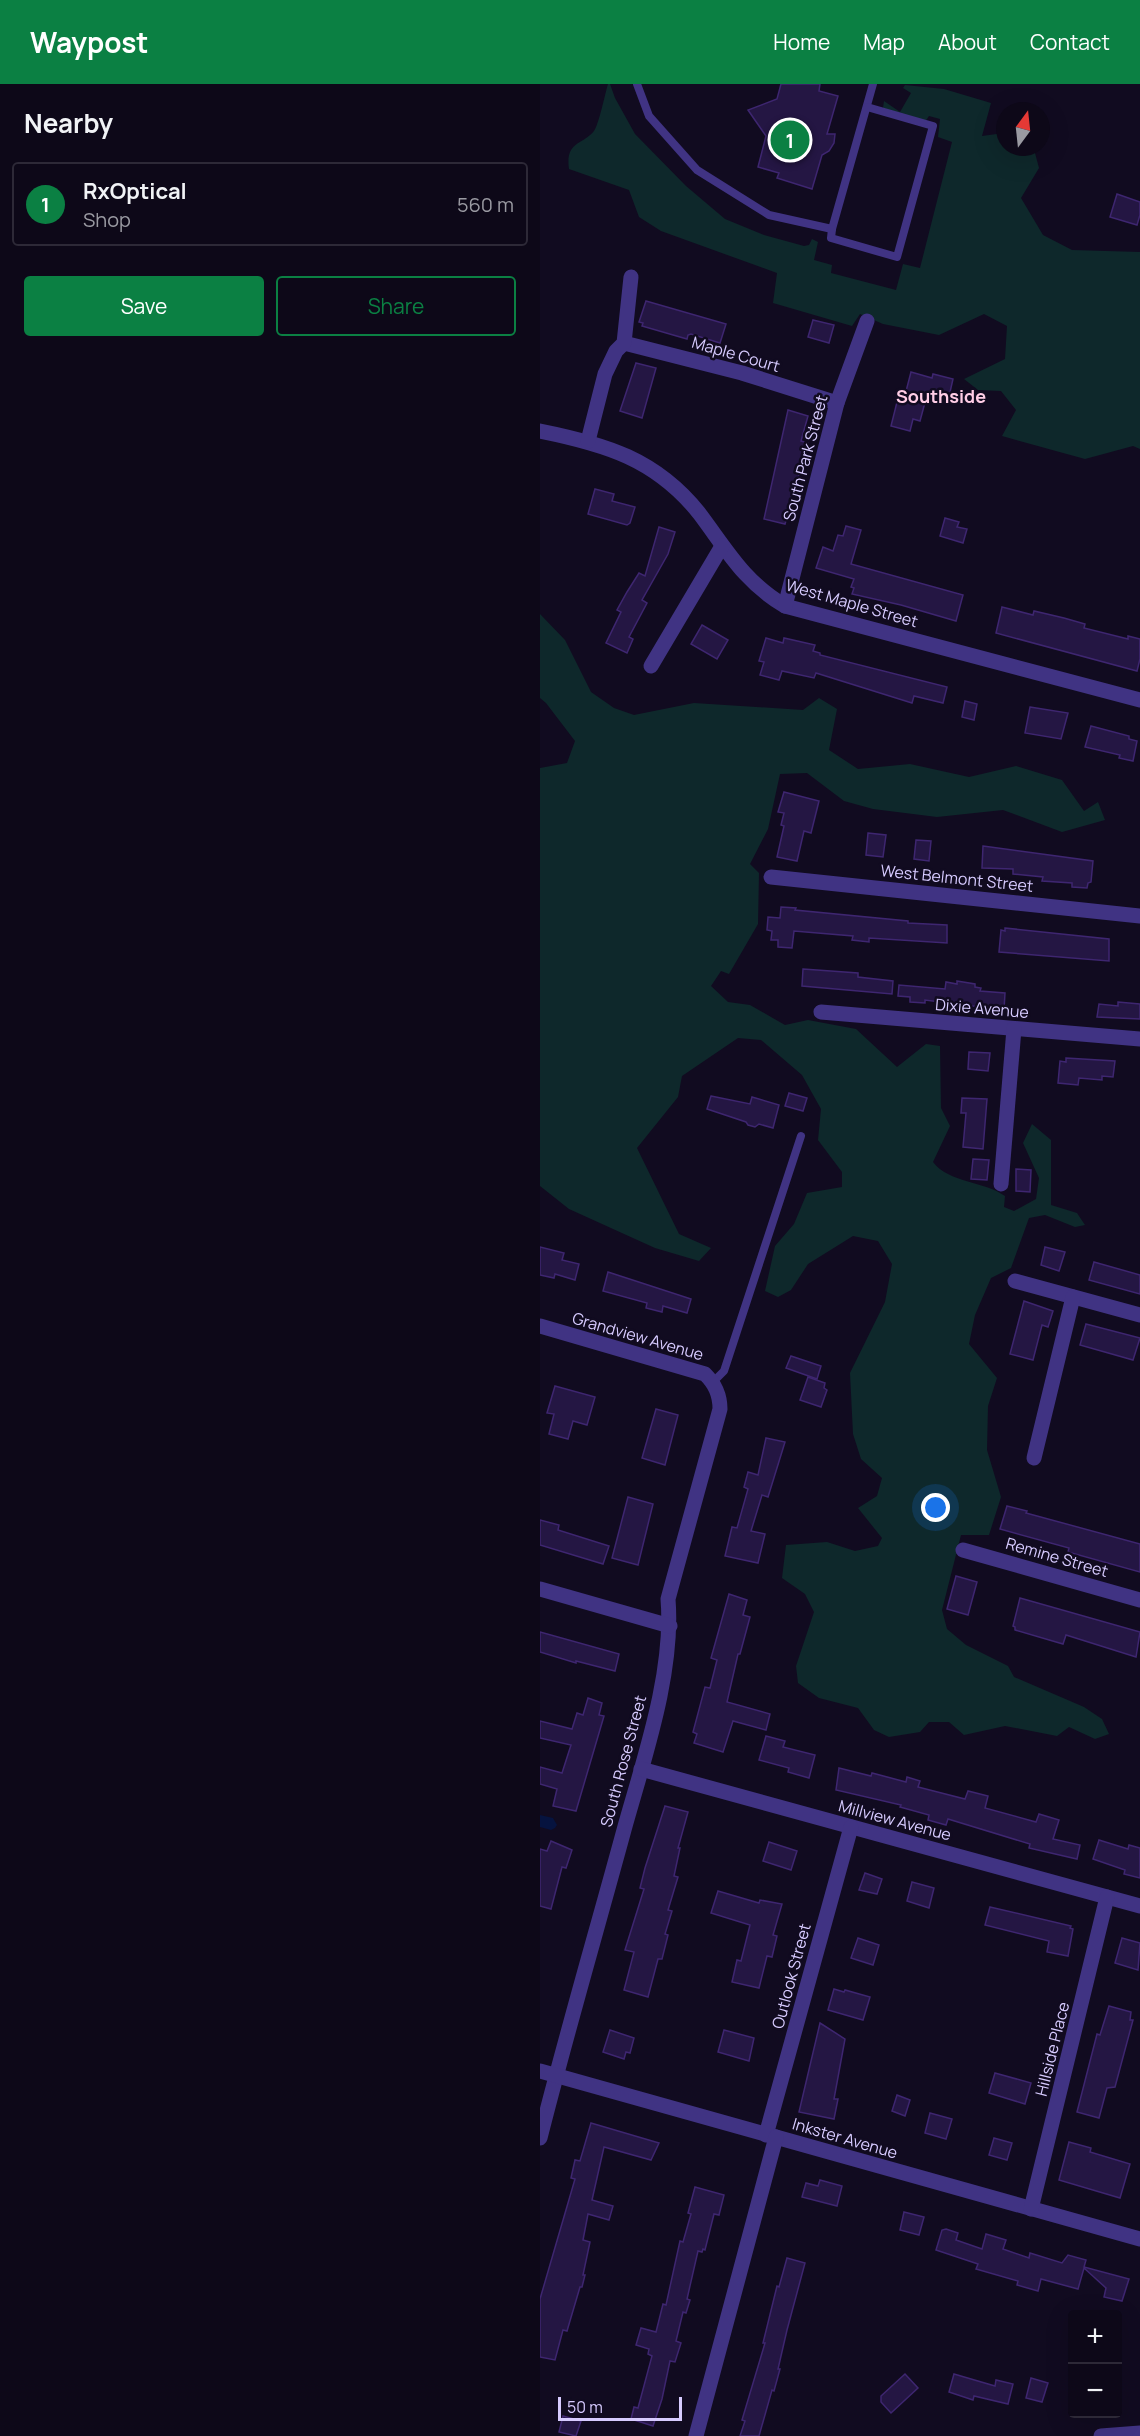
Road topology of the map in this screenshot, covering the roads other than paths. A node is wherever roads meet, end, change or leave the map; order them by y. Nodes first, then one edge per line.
1 (637, 84) edge
2 (873, 84) edge
3 (867, 107) junction
4 (832, 230) junction
5 (631, 277) dead end
6 (867, 321) dead end
7 (624, 343) junction
8 (837, 403) junction
9 (540, 431) edge
10 (588, 441) junction
11 (722, 546) junction
12 (785, 606) junction
13 (651, 666) dead end
14 (1140, 700) edge
15 (771, 877) dead end
16 (1140, 916) edge
17 (821, 1012) dead end
18 (1014, 1029) junction
19 (1140, 1039) edge
20 (801, 1136) dead end
21 (1001, 1184) dead end
22 (1014, 1281) dead end
23 (1073, 1297) junction
24 (1140, 1315) edge
25 (540, 1326) edge
26 (716, 1387) junction
27 (1034, 1458) dead end
28 (963, 1550) dead end
29 (540, 1589) edge
30 (1140, 1600) edge
31 (670, 1626) junction
32 (641, 1769) junction
33 (851, 1827) junction
34 (1107, 1897) junction
35 (1140, 1906) edge
36 (540, 2071) edge
37 (556, 2075) junction
38 (771, 2136) junction
39 (540, 2138) edge
40 (1031, 2209) junction
41 (1140, 2239) edge
42 (1140, 2433) edge
43 (696, 2436) edge
44 (1101, 2436) edge

1 - 4 lane
2 - 3 lane
3 - 4 lane
3 - 4 lane
5 - 7 street
6 - 8 street, South Park Street
7 - 8 street, Maple Court
7 - 10 street
8 - 12 street, South Park Street
9 - 10 street, West Maple Street
10 - 11 street, West Maple Street
11 - 12 street, West Maple Street
11 - 13 street
12 - 14 street, West Maple Street
15 - 16 street, West Belmont Street
17 - 18 street, Dixie Avenue
18 - 19 street, Dixie Avenue
18 - 21 street
20 - 26 lane
22 - 23 street
23 - 24 street
23 - 27 street
25 - 26 street, Grandview Avenue
26 - 31 street, South Rose Street
28 - 30 street, Remine Street
29 - 31 street
31 - 32 street, South Rose Street
32 - 33 street, Millview Avenue
32 - 37 street, South Rose Street
33 - 34 street, Millview Avenue
33 - 38 street, Outlook Street
34 - 35 street, Millview Avenue
34 - 40 street, Hillside Place
36 - 37 street, Inkster Avenue
37 - 38 street, Inkster Avenue
37 - 39 street, South Rose Street
38 - 40 street, Inkster Avenue
38 - 43 street, Outlook Street
40 - 41 street, Inkster Avenue
42 - 44 street

